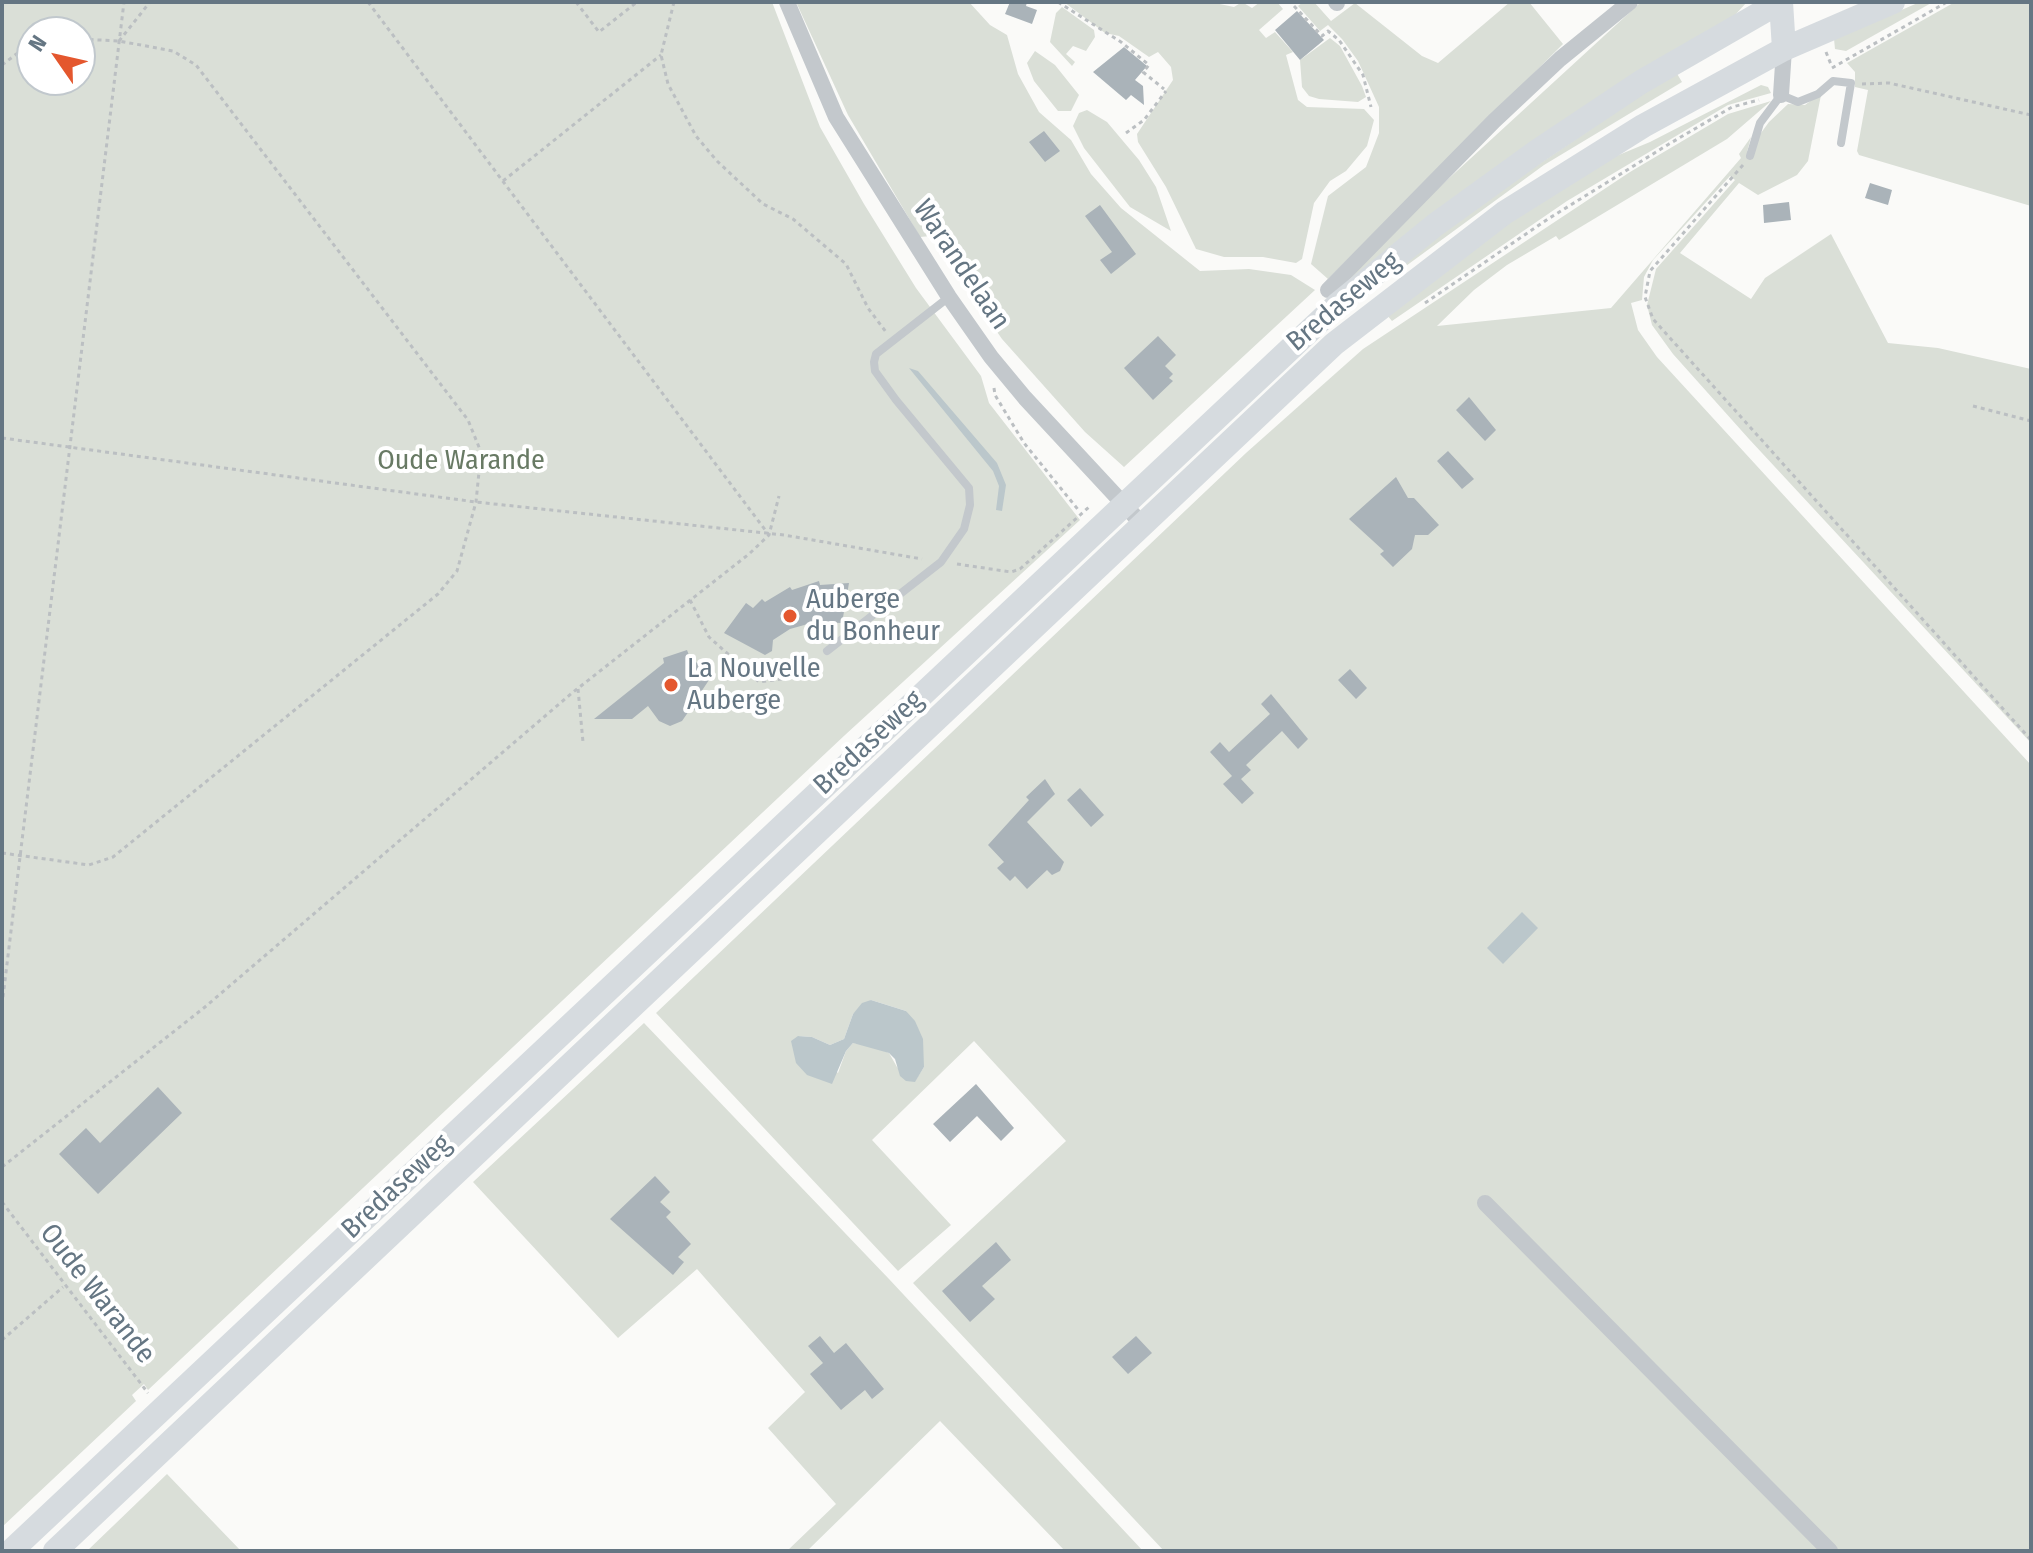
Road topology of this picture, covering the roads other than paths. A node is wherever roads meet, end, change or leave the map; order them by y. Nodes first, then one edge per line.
1 (787, 2) edge
2 (1630, 2) edge
3 (1781, 2) edge
4 (1893, 2) edge
5 (1784, 49) junction
6 (1781, 95) junction
7 (1841, 143) dead end
8 (1750, 156) road end
9 (1328, 290) dead end
10 (949, 297) junction
11 (1123, 504) junction
12 (1142, 524) junction
13 (827, 651) road end
14 (705, 895) junction
15 (724, 920) junction
16 (574, 1020) junction
17 (595, 1041) junction
18 (1485, 1203) dead end
19 (11, 1551) edge
20 (55, 1551) edge
21 (1830, 1551) edge

1 - 10 street, Warandelaan
2 - 9 street, Bredaseweg
3 - 5 main road, Bredaseweg
3 - 11 main road, Bredaseweg
4 - 5 main road
5 - 6 street
5 - 12 main road, Bredaseweg
6 - 7 lane
6 - 8 lane
10 - 11 street, Warandelaan
10 - 13 lane
11 - 12 street, Warandelaan
11 - 14 main road, Bredaseweg
12 - 15 main road, Bredaseweg
14 - 15 main road
14 - 16 main road, Bredaseweg
15 - 17 main road, Bredaseweg
16 - 17 main road
16 - 19 main road, Bredaseweg
17 - 20 main road, Bredaseweg
18 - 21 street

